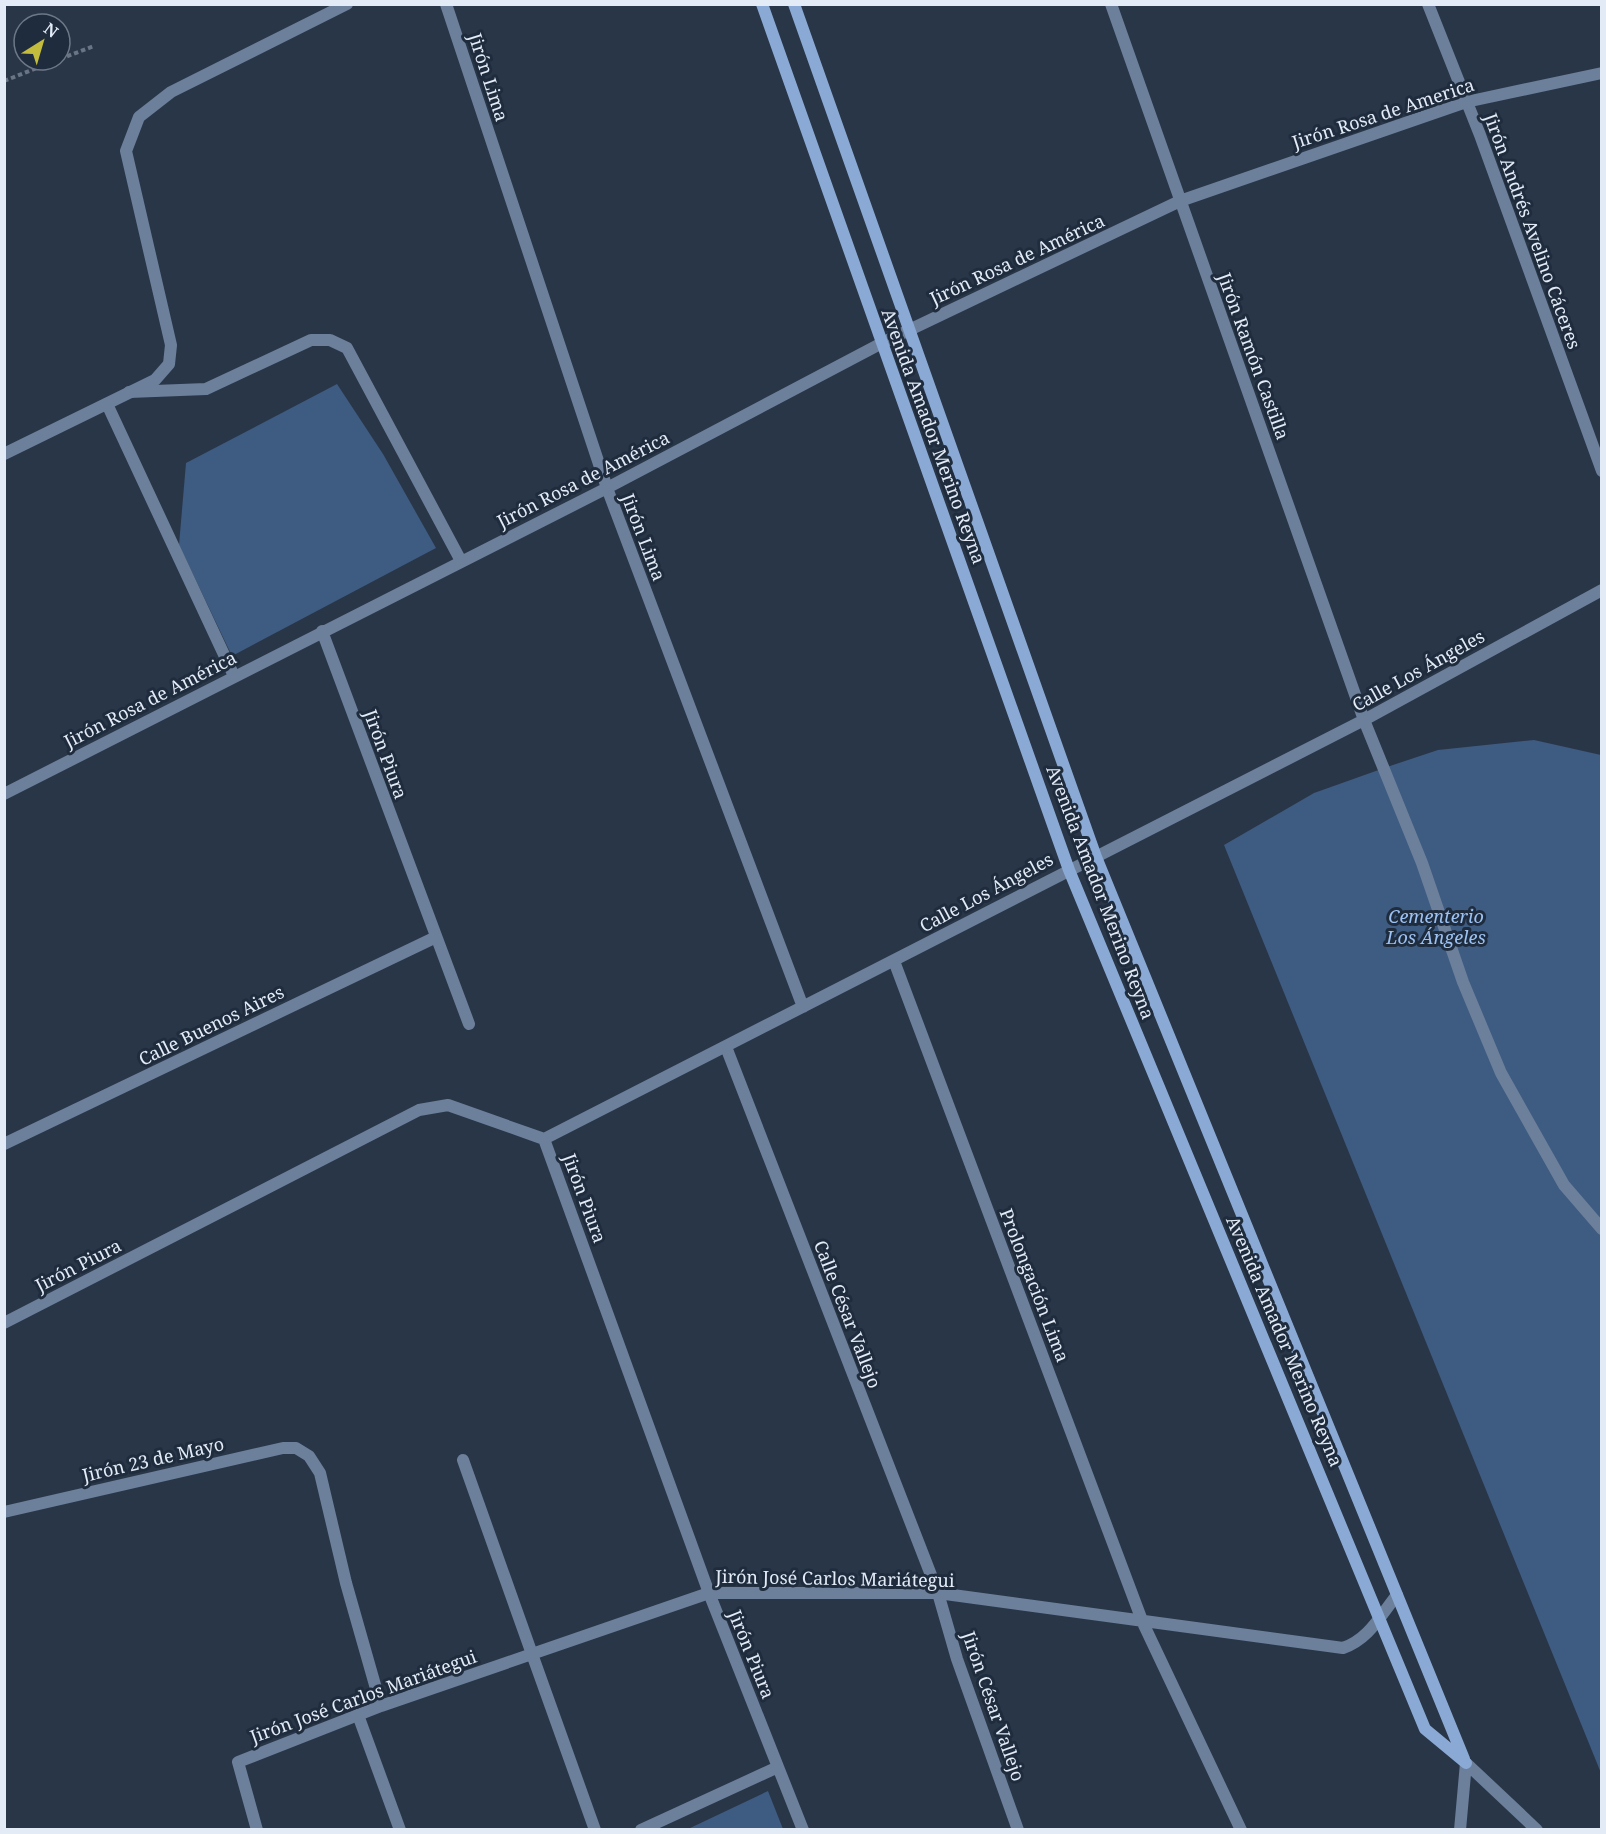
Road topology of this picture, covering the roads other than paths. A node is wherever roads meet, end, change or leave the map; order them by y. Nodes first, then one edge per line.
1 (347, 4) edge
2 (446, 4) edge
3 (762, 4) edge
4 (794, 4) edge
5 (1111, 4) edge
6 (1428, 4) edge
7 (1602, 73) edge
8 (1466, 102) junction
9 (1180, 201) junction
10 (909, 330) junction
11 (882, 343) junction
12 (129, 392) junction
13 (107, 404) junction
14 (4, 454) edge
15 (1602, 471) edge
16 (607, 488) junction
17 (461, 561) junction
18 (1602, 590) edge
19 (322, 630) junction
20 (234, 676) junction
21 (1364, 720) junction
22 (4, 794) edge
23 (1096, 857) junction
24 (1069, 870) junction
25 (434, 938) junction
26 (894, 961) junction
27 (803, 1007) junction
28 (468, 1024) dead end
29 (726, 1047) junction
30 (544, 1139) junction
31 (4, 1144) edge
32 (1602, 1229) edge
33 (4, 1323) edge
34 (463, 1460) dead end
35 (4, 1512) edge
36 (709, 1593) junction
37 (938, 1593) junction
38 (1397, 1595) junction
39 (1380, 1616) junction
40 (1143, 1623) junction
41 (532, 1654) junction
42 (381, 1706) junction
43 (358, 1715) junction
44 (1466, 1763) junction
45 (778, 1767) junction
46 (650, 1828) edge
47 (257, 1830) edge
48 (400, 1830) edge
49 (595, 1830) edge
50 (803, 1830) edge
51 (1018, 1830) edge
52 (1241, 1830) edge
53 (1460, 1830) edge
54 (1537, 1830) edge

1 - 12 street
2 - 16 street, Jirón Lima
3 - 11 street, Avenida Amador Merino Reyna
4 - 10 street, Avenida Amador Merino Reyna
5 - 9 street, Jirón Ramón Castilla
6 - 8 street, Jirón Andrés Avelino Cáceres
7 - 8 street, Jirón Rosa de America
8 - 9 street, Jirón Rosa de America
8 - 15 street, Jirón Andrés Avelino Cáceres
9 - 10 street, Jirón Rosa de América
9 - 21 street, Jirón Ramón Castilla
10 - 11 street, Jirón Rosa de América
10 - 23 street, Avenida Amador Merino Reyna
11 - 16 street, Jirón Rosa de América
11 - 24 street, Avenida Amador Merino Reyna
12 - 13 street
12 - 17 street
13 - 14 street
13 - 20 street
16 - 17 street, Jirón Rosa de América
16 - 27 street, Jirón Lima
17 - 19 street, Jirón Rosa de América
18 - 21 street, Calle Los Ángeles
19 - 20 street, Jirón Rosa de América
19 - 25 street, Jirón Piura
20 - 22 street, Jirón Rosa de América
21 - 23 street, Calle Los Ángeles
21 - 32 street, Jirón Ramón Castilla
23 - 24 street, Calle Los Ángeles
23 - 38 street, Avenida Amador Merino Reyna
24 - 26 street, Calle Los Ángeles
24 - 39 street, Avenida Amador Merino Reyna
25 - 28 street, Jirón Piura
25 - 31 street, Calle Buenos Aires
26 - 27 street, Calle Los Ángeles
26 - 40 street, Prolongación Lima
27 - 29 street, Calle Los Ángeles
29 - 30 street, Calle Los Ángeles
29 - 37 street, Calle César Vallejo
30 - 33 street, Jirón Piura
30 - 36 street, Jirón Piura
34 - 41 street
35 - 42 street, Jirón 23 de Mayo
36 - 37 street, Jirón José Carlos Mariátegui
36 - 41 street, Jirón José Carlos Mariátegui
36 - 45 street, Jirón Piura
37 - 40 street, Jirón José Carlos Mariátegui
37 - 51 street, Jirón César Vallejo
38 - 39 street, Jirón José Carlos Mariátegui
38 - 44 street, Avenida Amador Merino Reyna
39 - 40 street, Jirón José Carlos Mariátegui
39 - 44 street, Avenida Amador Merino Reyna
40 - 52 street, Prolongación Lima
41 - 42 street, Jirón José Carlos Mariátegui
41 - 49 street
42 - 43 street, Jirón José Carlos Mariátegui
43 - 47 street, Jirón José Carlos Mariátegui
43 - 48 street
44 - 53 street
44 - 54 street, Avenida Amador Merino Reyna
45 - 46 street
45 - 50 street, Jirón Piura

